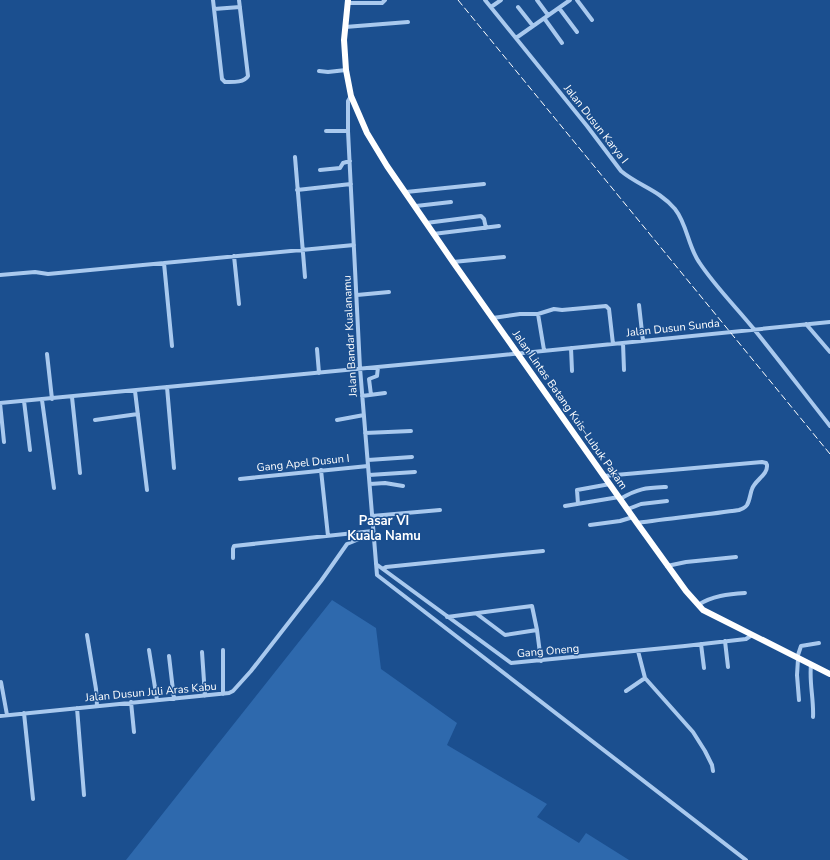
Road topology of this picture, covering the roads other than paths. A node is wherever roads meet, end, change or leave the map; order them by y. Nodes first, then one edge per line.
1 (213, 0) edge
2 (239, 0) edge
3 (385, 0) edge
4 (485, 0) edge
5 (501, 0) edge
6 (537, 0) edge
7 (560, 0) edge
8 (570, 0) edge
9 (577, 0) edge
10 (348, 2) edge
11 (563, 5) junction
12 (240, 7) junction
13 (491, 7) junction
14 (518, 7) dead end
15 (559, 8) junction
16 (214, 9) junction
17 (546, 17) junction
18 (592, 20) dead end
19 (408, 22) dead end
20 (533, 26) junction
21 (345, 27) junction
22 (577, 32) dead end
23 (516, 38) junction
24 (562, 43) dead end
25 (346, 70) junction
26 (319, 71) dead end
27 (351, 96) junction
28 (326, 131) dead end
29 (348, 131) junction
30 (295, 157) dead end
31 (350, 161) junction
32 (320, 170) dead end
33 (350, 184) junction
34 (484, 184) dead end
35 (298, 190) junction
36 (406, 192) junction
37 (451, 202) dead end
38 (416, 206) junction
39 (426, 222) junction
40 (500, 226) dead end
41 (486, 228) junction
42 (433, 234) junction
43 (354, 245) junction
44 (302, 250) junction
45 (234, 256) junction
46 (504, 257) dead end
47 (453, 262) junction
48 (164, 263) junction
49 (0, 275) edge
50 (305, 277) dead end
51 (389, 292) dead end
52 (357, 294) junction
53 (239, 304) dead end
54 (639, 305) dead end
55 (538, 314) junction
56 (493, 318) junction
57 (830, 322) edge
58 (806, 324) junction
59 (753, 329) junction
60 (643, 341) junction
61 (623, 343) junction
62 (613, 344) junction
63 (172, 346) dead end
64 (571, 348) junction
65 (317, 349) dead end
66 (544, 350) junction
67 (830, 352) edge
68 (518, 353) junction
69 (47, 354) dead end
70 (378, 367) junction
71 (360, 368) junction
72 (624, 370) dead end
73 (572, 371) dead end
74 (319, 373) junction
75 (370, 385) junction
76 (361, 386) junction
77 (167, 387) junction
78 (135, 391) junction
79 (385, 393) dead end
80 (371, 395) junction
81 (362, 396) junction
82 (72, 397) junction
83 (52, 399) junction
84 (42, 400) junction
85 (24, 401) junction
86 (0, 403) edge
87 (138, 414) junction
88 (364, 415) junction
89 (96, 420) dead end
90 (337, 420) dead end
91 (830, 426) edge
92 (412, 431) dead end
93 (365, 433) junction
94 (4, 442) dead end
95 (30, 450) dead end
96 (412, 457) dead end
97 (368, 460) junction
98 (368, 466) junction
99 (174, 468) dead end
100 (321, 470) junction
101 (415, 472) dead end
102 (80, 473) dead end
103 (369, 475) junction
104 (604, 476) junction
105 (240, 479) dead end
106 (370, 484) junction
107 (610, 484) junction
108 (403, 486) dead end
109 (666, 487) dead end
110 (54, 488) dead end
111 (147, 490) dead end
112 (619, 498) junction
113 (667, 500) dead end
114 (578, 504) junction
115 (565, 506) dead end
116 (440, 510) dead end
117 (628, 510) junction
118 (372, 516) junction
119 (633, 517) junction
120 (637, 523) junction
121 (590, 525) dead end
122 (373, 531) junction
123 (358, 533) junction
124 (328, 536) junction
125 (374, 537) junction
126 (359, 539) junction
127 (543, 551) dead end
128 (736, 557) dead end
129 (232, 558) dead end
130 (376, 564) junction
131 (667, 566) junction
132 (383, 569) junction
133 (745, 593) dead end
134 (698, 605) junction
135 (477, 614) junction
136 (447, 617) junction
137 (537, 630) junction
138 (87, 635) dead end
139 (752, 635) junction
140 (725, 641) junction
141 (819, 643) dead end
142 (701, 644) junction
143 (149, 650) dead end
144 (223, 650) dead end
145 (638, 651) junction
146 (202, 652) dead end
147 (169, 656) dead end
148 (797, 658) junction
149 (541, 661) junction
150 (811, 665) junction
151 (728, 666) dead end
152 (704, 668) dead end
153 (830, 674) edge
154 (645, 678) junction
155 (1, 682) dead end
156 (626, 691) dead end
157 (223, 694) junction
158 (205, 696) junction
159 (174, 699) junction
160 (157, 700) junction
161 (798, 700) dead end
162 (131, 702) junction
163 (97, 706) junction
164 (78, 708) junction
165 (24, 713) junction
166 (7, 715) junction
167 (0, 716) edge
168 (813, 717) dead end
169 (134, 732) dead end
170 (713, 771) dead end
171 (84, 795) dead end
172 (33, 798) dead end
173 (746, 860) edge

1 - 16 street
2 - 12 street
3 - 10 street
4 - 13 street, Jalan Dusun Karya I
5 - 13 street
6 - 17 street
7 - 11 street
8 - 11 street
9 - 18 street
10 - 21 highway, Jalan Lintas Batang Kuis–Lubuk Pakam
11 - 15 street
12 - 16 street
12 - 16 street
13 - 23 street, Jalan Dusun Karya I
14 - 20 street
15 - 17 street
15 - 22 street
17 - 20 street
17 - 24 street
19 - 21 street
20 - 23 street
21 - 25 highway, Jalan Lintas Batang Kuis–Lubuk Pakam
23 - 59 street, Jalan Dusun Karya I
25 - 26 street
25 - 27 highway, Jalan Lintas Batang Kuis–Lubuk Pakam
27 - 29 street, Jalan Bandar Kualanamu
27 - 36 highway, Jalan Lintas Batang Kuis–Lubuk Pakam
28 - 29 street
29 - 31 street, Jalan Bandar Kualanamu
30 - 35 street
31 - 32 street
31 - 33 street, Jalan Bandar Kualanamu
33 - 35 street
33 - 43 street, Jalan Bandar Kualanamu
34 - 36 street
35 - 44 street
36 - 38 highway, Jalan Lintas Batang Kuis–Lubuk Pakam
37 - 38 street
38 - 39 highway, Jalan Lintas Batang Kuis–Lubuk Pakam
39 - 41 street
39 - 42 highway, Jalan Lintas Batang Kuis–Lubuk Pakam
40 - 41 street
41 - 42 street
42 - 47 highway, Jalan Lintas Batang Kuis–Lubuk Pakam
43 - 44 street
43 - 52 street, Jalan Bandar Kualanamu
44 - 45 street
44 - 50 street
45 - 48 street
45 - 53 street
46 - 47 street
47 - 56 highway, Jalan Lintas Batang Kuis–Lubuk Pakam
48 - 49 street
48 - 63 street
51 - 52 street
52 - 71 street, Jalan Bandar Kualanamu
54 - 60 street
55 - 56 street
55 - 62 street
55 - 66 street
56 - 68 highway, Jalan Lintas Batang Kuis–Lubuk Pakam
57 - 58 street, Jalan Dusun Sunda
58 - 59 street, Jalan Dusun Sunda
58 - 67 street
59 - 60 street, Jalan Dusun Sunda
59 - 91 street, Jalan Dusun Karya I
60 - 61 street, Jalan Dusun Sunda
61 - 62 street, Jalan Dusun Sunda
61 - 72 street
62 - 64 street, Jalan Dusun Sunda
64 - 66 street, Jalan Dusun Sunda
64 - 73 street
65 - 74 street
66 - 68 street, Jalan Dusun Sunda
68 - 70 street, Jalan Dusun Sunda
68 - 104 highway, Jalan Lintas Batang Kuis–Lubuk Pakam
69 - 83 street
70 - 71 street, Jalan Dusun Sunda
70 - 75 street
71 - 74 street, Jalan Dusun Sunda
71 - 76 street, Jalan Bandar Kualanamu
74 - 77 street, Jalan Dusun Sunda
75 - 76 street
75 - 80 street
76 - 81 street, Jalan Bandar Kualanamu
77 - 78 street, Jalan Dusun Sunda
77 - 99 street
78 - 82 street, Jalan Dusun Sunda
78 - 87 street
79 - 80 street
80 - 81 street
81 - 88 street, Jalan Bandar Kualanamu
82 - 83 street, Jalan Dusun Sunda
82 - 102 street
83 - 84 street, Jalan Dusun Sunda
84 - 85 street, Jalan Dusun Sunda
84 - 110 street
85 - 86 street, Jalan Dusun Sunda
85 - 95 street
86 - 94 street
87 - 89 street
87 - 111 street
88 - 90 street
88 - 93 street, Jalan Bandar Kualanamu
92 - 93 street
93 - 97 street, Jalan Bandar Kualanamu
96 - 97 street
97 - 98 street, Jalan Bandar Kualanamu
98 - 100 street, Gang Apel Dusun I
98 - 103 street, Jalan Bandar Kualanamu
100 - 105 street, Gang Apel Dusun I
100 - 124 street
101 - 103 street
103 - 106 street, Jalan Bandar Kualanamu
104 - 107 highway, Jalan Lintas Batang Kuis–Lubuk Pakam
104 - 120 street
106 - 108 street
106 - 118 street, Jalan Bandar Kualanamu
107 - 112 highway, Jalan Lintas Batang Kuis–Lubuk Pakam
107 - 114 street
109 - 112 street
112 - 114 street
112 - 117 highway, Jalan Lintas Batang Kuis–Lubuk Pakam
113 - 117 street
114 - 115 street
116 - 118 street
117 - 119 highway, Jalan Lintas Batang Kuis–Lubuk Pakam
118 - 122 street, Jalan Bandar Kualanamu
119 - 120 highway, Jalan Lintas Batang Kuis–Lubuk Pakam
119 - 121 street
120 - 131 highway, Jalan Lintas Batang Kuis–Lubuk Pakam
122 - 123 street
122 - 125 street, Jalan Bandar Kualanamu
123 - 124 street
123 - 126 street
124 - 129 street
125 - 126 street, Jalan Dusun Juli Aras Kabu
125 - 130 street, Jalan Bandar Kualanamu
126 - 157 street, Jalan Dusun Juli Aras Kabu
127 - 132 street
128 - 131 street
130 - 132 street, Gang Oneng
130 - 173 street, Jalan Bandar Kualanamu
131 - 134 highway, Jalan Lintas Batang Kuis–Lubuk Pakam
132 - 136 street, Gang Oneng
133 - 134 street
134 - 139 highway, Jalan Lintas Batang Kuis–Lubuk Pakam
135 - 136 street
135 - 137 street
135 - 137 street
136 - 149 street, Gang Oneng
137 - 149 street
138 - 163 street
139 - 140 street, Gang Oneng
139 - 148 highway, Jalan Lintas Batang Kuis–Lubuk Pakam
140 - 142 street, Gang Oneng
140 - 151 street
141 - 148 street
142 - 145 street, Gang Oneng
142 - 152 street
143 - 160 street
144 - 157 street
145 - 149 street, Gang Oneng
145 - 154 street
146 - 158 street
147 - 159 street
148 - 150 highway, Jalan Lintas Batang Kuis–Lubuk Pakam
148 - 161 street
150 - 153 highway, Jalan Lintas Batang Kuis–Lubuk Pakam
150 - 168 street
154 - 156 street
154 - 170 street
155 - 166 street
157 - 158 street, Jalan Dusun Juli Aras Kabu
158 - 159 street, Jalan Dusun Juli Aras Kabu
159 - 160 street, Jalan Dusun Juli Aras Kabu
160 - 162 street, Jalan Dusun Juli Aras Kabu
162 - 163 street, Jalan Dusun Juli Aras Kabu
162 - 169 street
163 - 164 street, Jalan Dusun Juli Aras Kabu
164 - 165 street, Jalan Dusun Juli Aras Kabu
164 - 171 street
165 - 166 street, Jalan Dusun Juli Aras Kabu
165 - 172 street
166 - 167 street, Jalan Dusun Juli Aras Kabu

